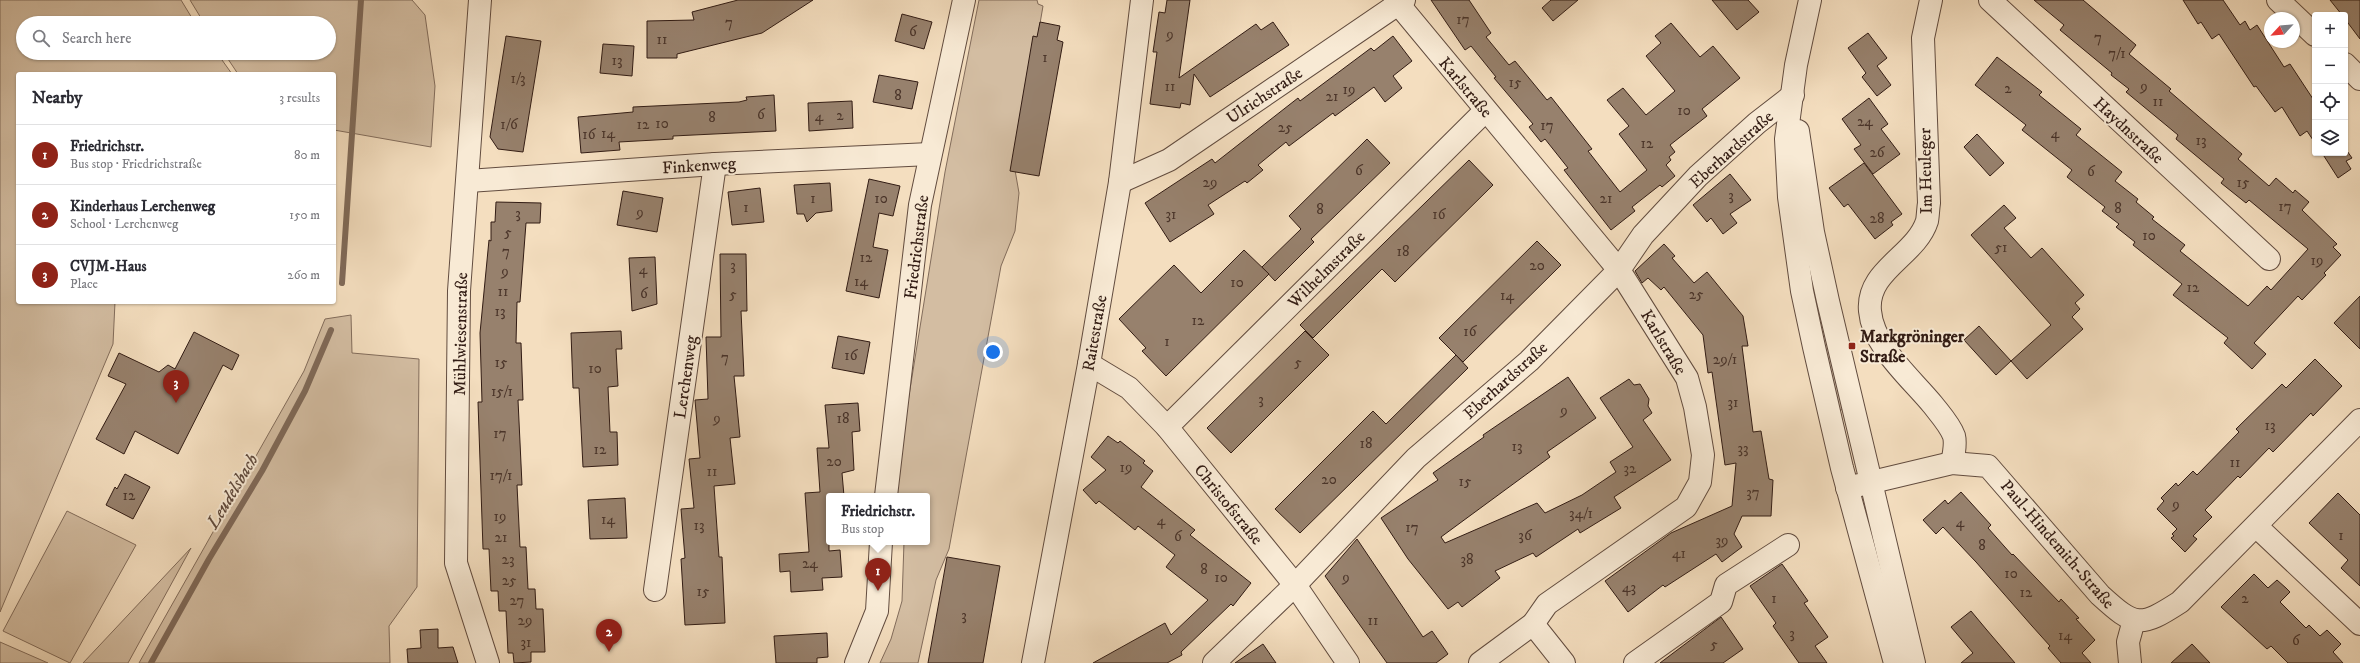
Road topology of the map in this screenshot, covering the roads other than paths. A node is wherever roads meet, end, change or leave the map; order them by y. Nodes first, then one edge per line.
1 (480, 0) edge
2 (964, 0) edge
3 (1142, 0) edge
4 (1810, 0) edge
5 (1931, 0) edge
6 (1990, 0) edge
7 (2278, 0) edge
8 (1399, 1) edge
9 (2312, 32) edge
10 (2348, 67) edge
11 (2360, 79) edge
12 (1793, 95) junction
13 (1486, 111) junction
14 (930, 154) junction
15 (715, 164) junction
16 (468, 181) junction
17 (1120, 182) junction
18 (2269, 259) dead end
19 (1619, 270) junction
20 (1089, 364) junction
21 (2360, 420) edge
22 (1167, 427) junction
23 (1952, 463) junction
24 (1872, 482) junction
25 (1847, 488) junction
26 (886, 493) edge
27 (2256, 526) junction
28 (881, 545) edge
29 (1788, 545) dead end
30 (1295, 586) junction
31 (655, 590) dead end
32 (2134, 620) junction
33 (1533, 624) junction
34 (2360, 624) edge
35 (488, 663) edge
36 (856, 663) edge
37 (1034, 663) edge
38 (1214, 663) edge
39 (1348, 663) edge
40 (1480, 663) edge
41 (1564, 663) edge
42 (1634, 663) edge
43 (1895, 663) edge
44 (1914, 663) edge
45 (2130, 663) edge

1 - 16 street, Mühlwiesenstraße
2 - 14 street, Friedrichstraße
3 - 17 street, Raitestraße
4 - 12 street
5 - 23 street, Im Heuleger
6 - 18 street, Haydnstraße
7 - 9 street
8 - 13 street, Karlstraße
8 - 17 street, Ulrichstraße
10 - 11 street
12 - 19 street, Eberhardstraße
12 - 24 street
12 - 25 street
13 - 19 street, Karlstraße
13 - 22 street, Wilhelmstraße
14 - 15 street, Finkenweg
14 - 26 street, Friedrichstraße
15 - 16 street, Finkenweg
15 - 31 street, Lerchenweg
16 - 35 street, Mühlwiesenstraße
17 - 20 street, Raitestraße
19 - 30 street, Eberhardstraße
19 - 33 street, Karlstraße
20 - 22 street, Christofstraße
20 - 37 street, Raitestraße
21 - 27 street, Paul-Hindemith-Straße
22 - 30 street, Christofstraße
23 - 24 street, Paul-Hindemith-Straße
23 - 32 street, Paul-Hindemith-Straße
24 - 25 street, Paul-Hindemith-Straße
24 - 44 street
25 - 43 street
27 - 32 street, Paul-Hindemith-Straße
27 - 34 street
28 - 36 street
29 - 42 street
30 - 38 street, Eberhardstraße
30 - 39 street, Christofstraße
32 - 45 street
33 - 40 street, Karlstraße
33 - 41 street

